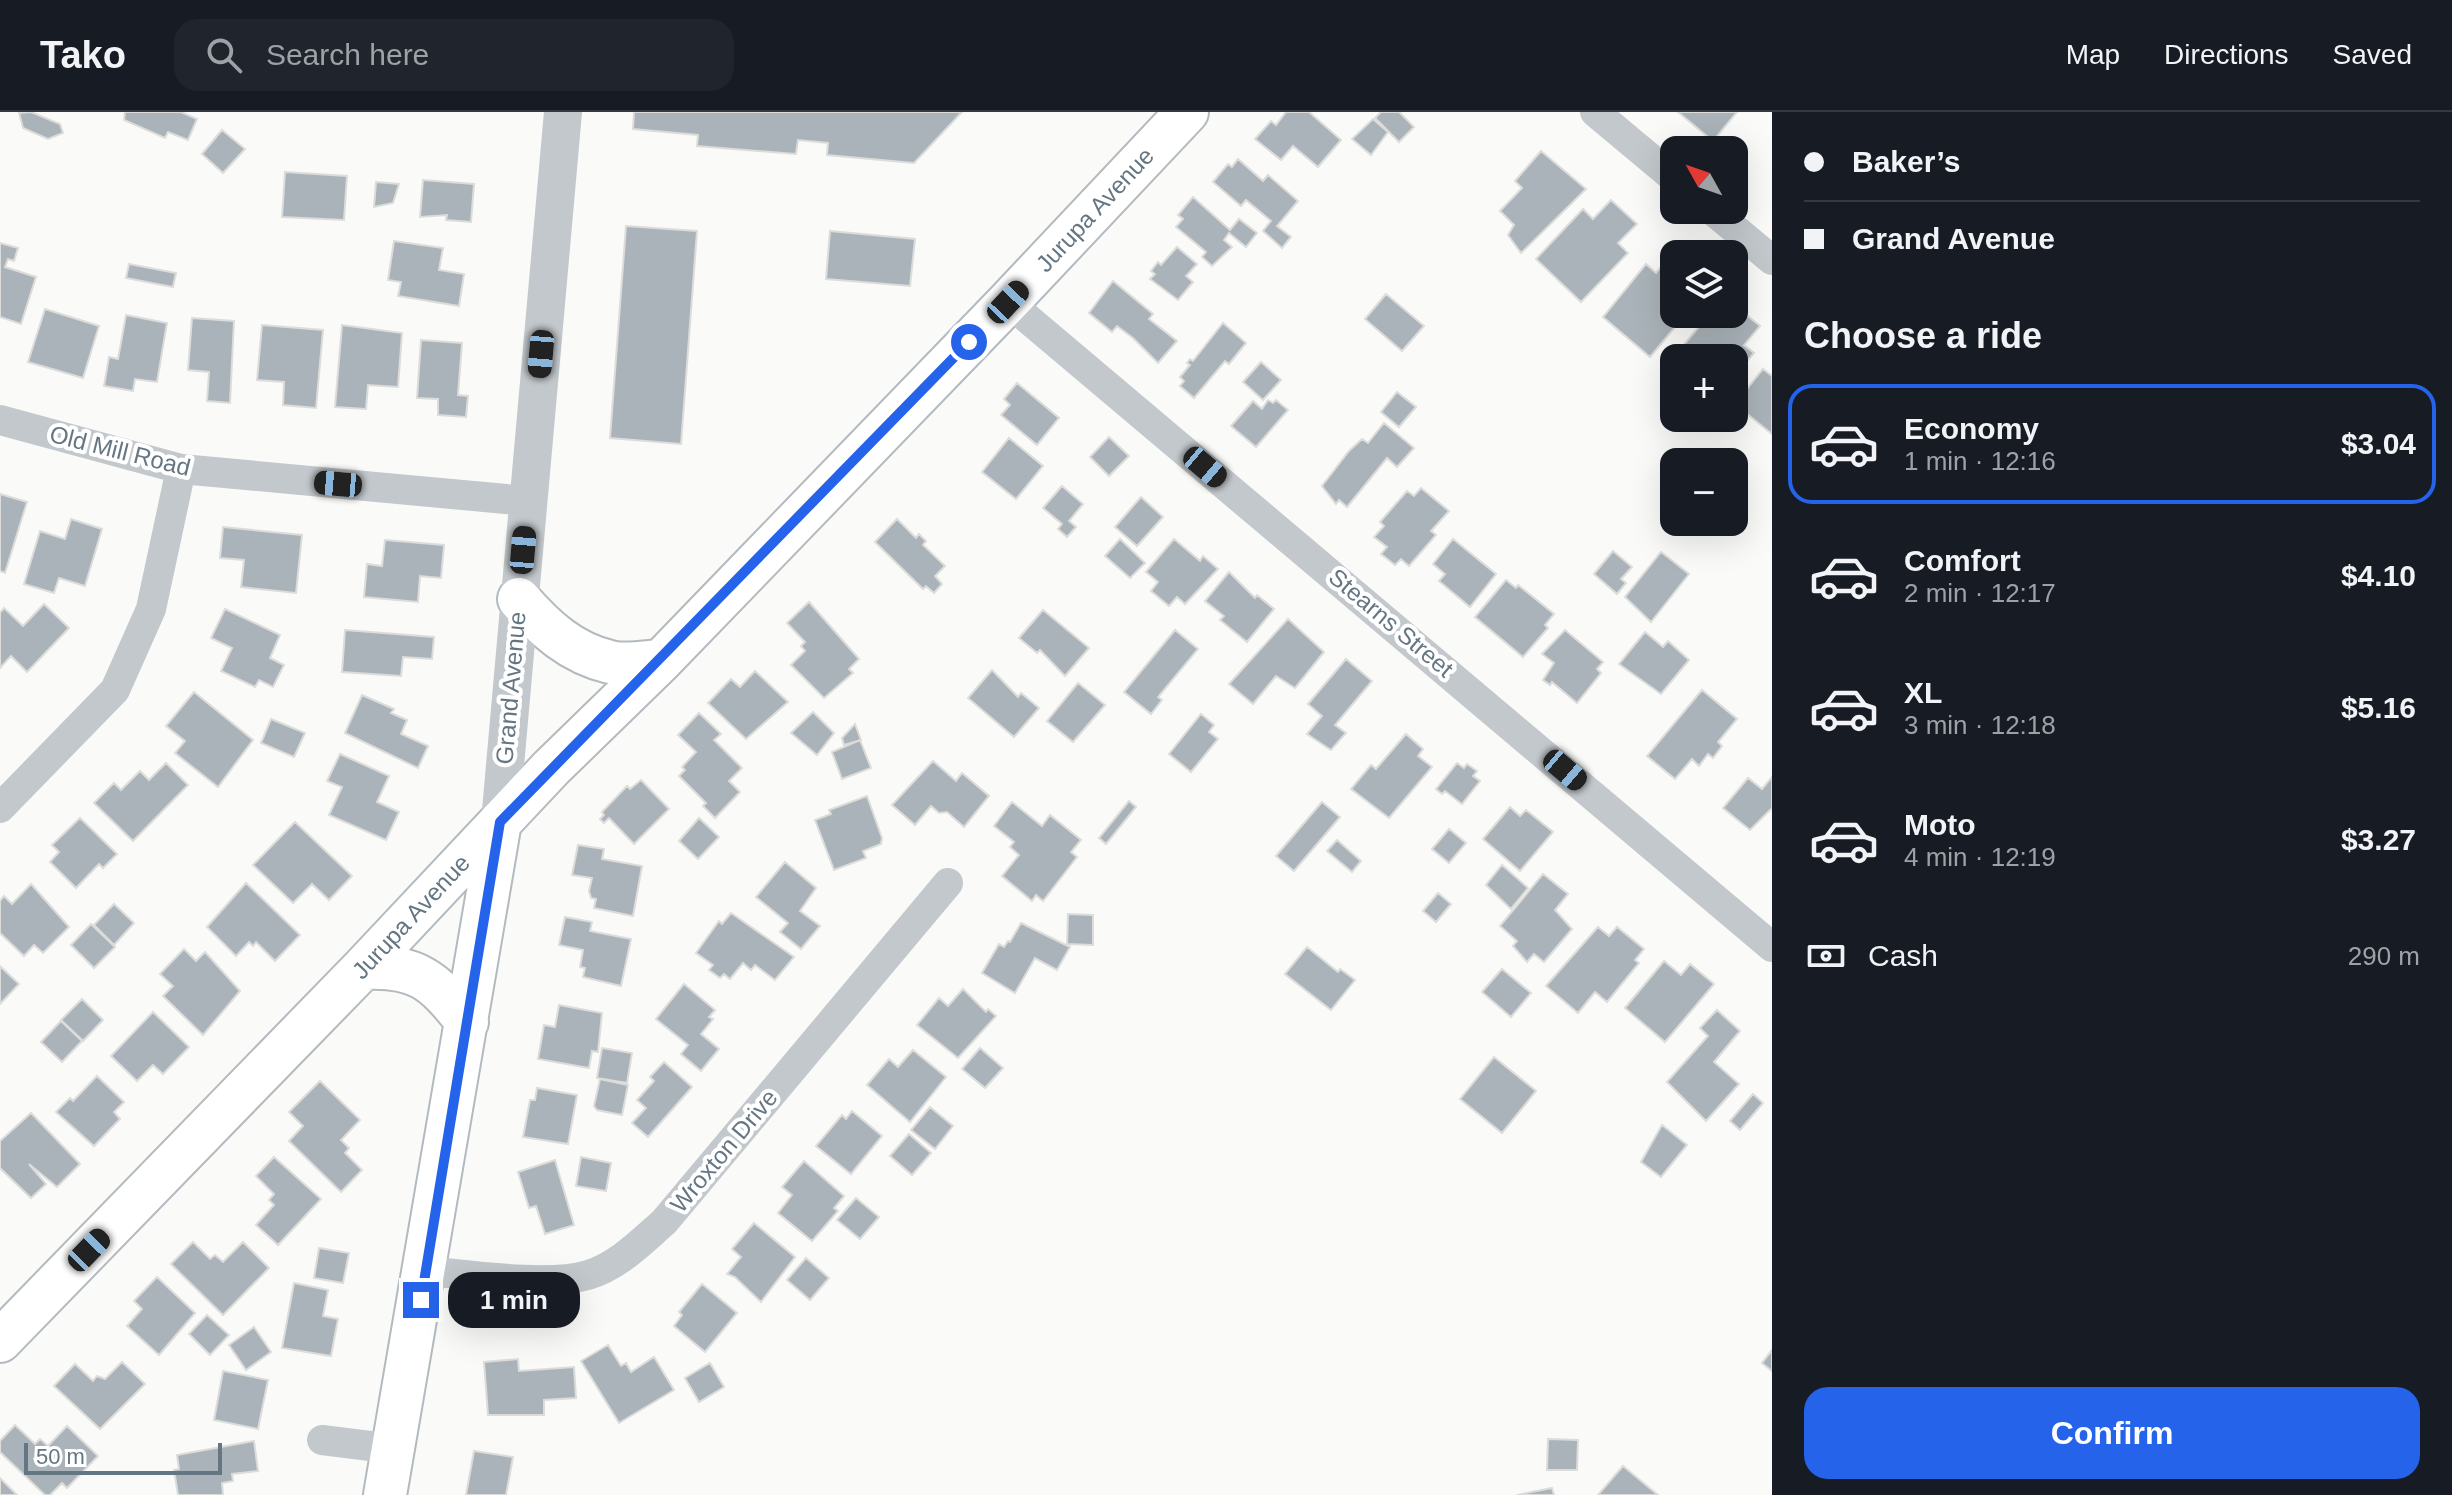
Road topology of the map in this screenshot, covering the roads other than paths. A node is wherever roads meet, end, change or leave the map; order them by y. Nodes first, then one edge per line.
1 (563, 112) edge
2 (1187, 112) edge
3 (1595, 112) edge
4 (1660, 166) edge
5 (1729, 224) edge
6 (1772, 260) edge
7 (1008, 302) junction
8 (0, 420) edge
9 (181, 469) junction
10 (527, 501) junction
11 (519, 599) junction
12 (661, 661) junction
13 (0, 808) edge
14 (500, 822) junction
15 (948, 883) dead end
16 (1772, 947) edge
17 (363, 968) junction
18 (467, 1022) junction
19 (426, 1271) junction
20 (0, 1341) edge
21 (322, 1440) dead end
22 (394, 1449) junction
23 (385, 1495) edge

1 - 10 street, Grand Avenue
2 - 7 main road, Jurupa Avenue
3 - 4 street
5 - 6 street
7 - 12 main road, Jurupa Avenue
7 - 16 street, Stearns Street
8 - 9 street, Old Mill Road
9 - 10 street, Old Mill Road
9 - 13 street
10 - 11 street, Grand Avenue
11 - 12 main road
11 - 14 street, Grand Avenue
12 - 14 main road, Jurupa Avenue
14 - 17 main road, Jurupa Avenue
14 - 18 main road, Grand Avenue
15 - 19 street, Wroxton Drive
17 - 18 main road
17 - 20 main road, Jurupa Avenue
18 - 19 main road, Grand Avenue
19 - 22 main road, Grand Avenue
21 - 22 street
22 - 23 main road, Grand Avenue

